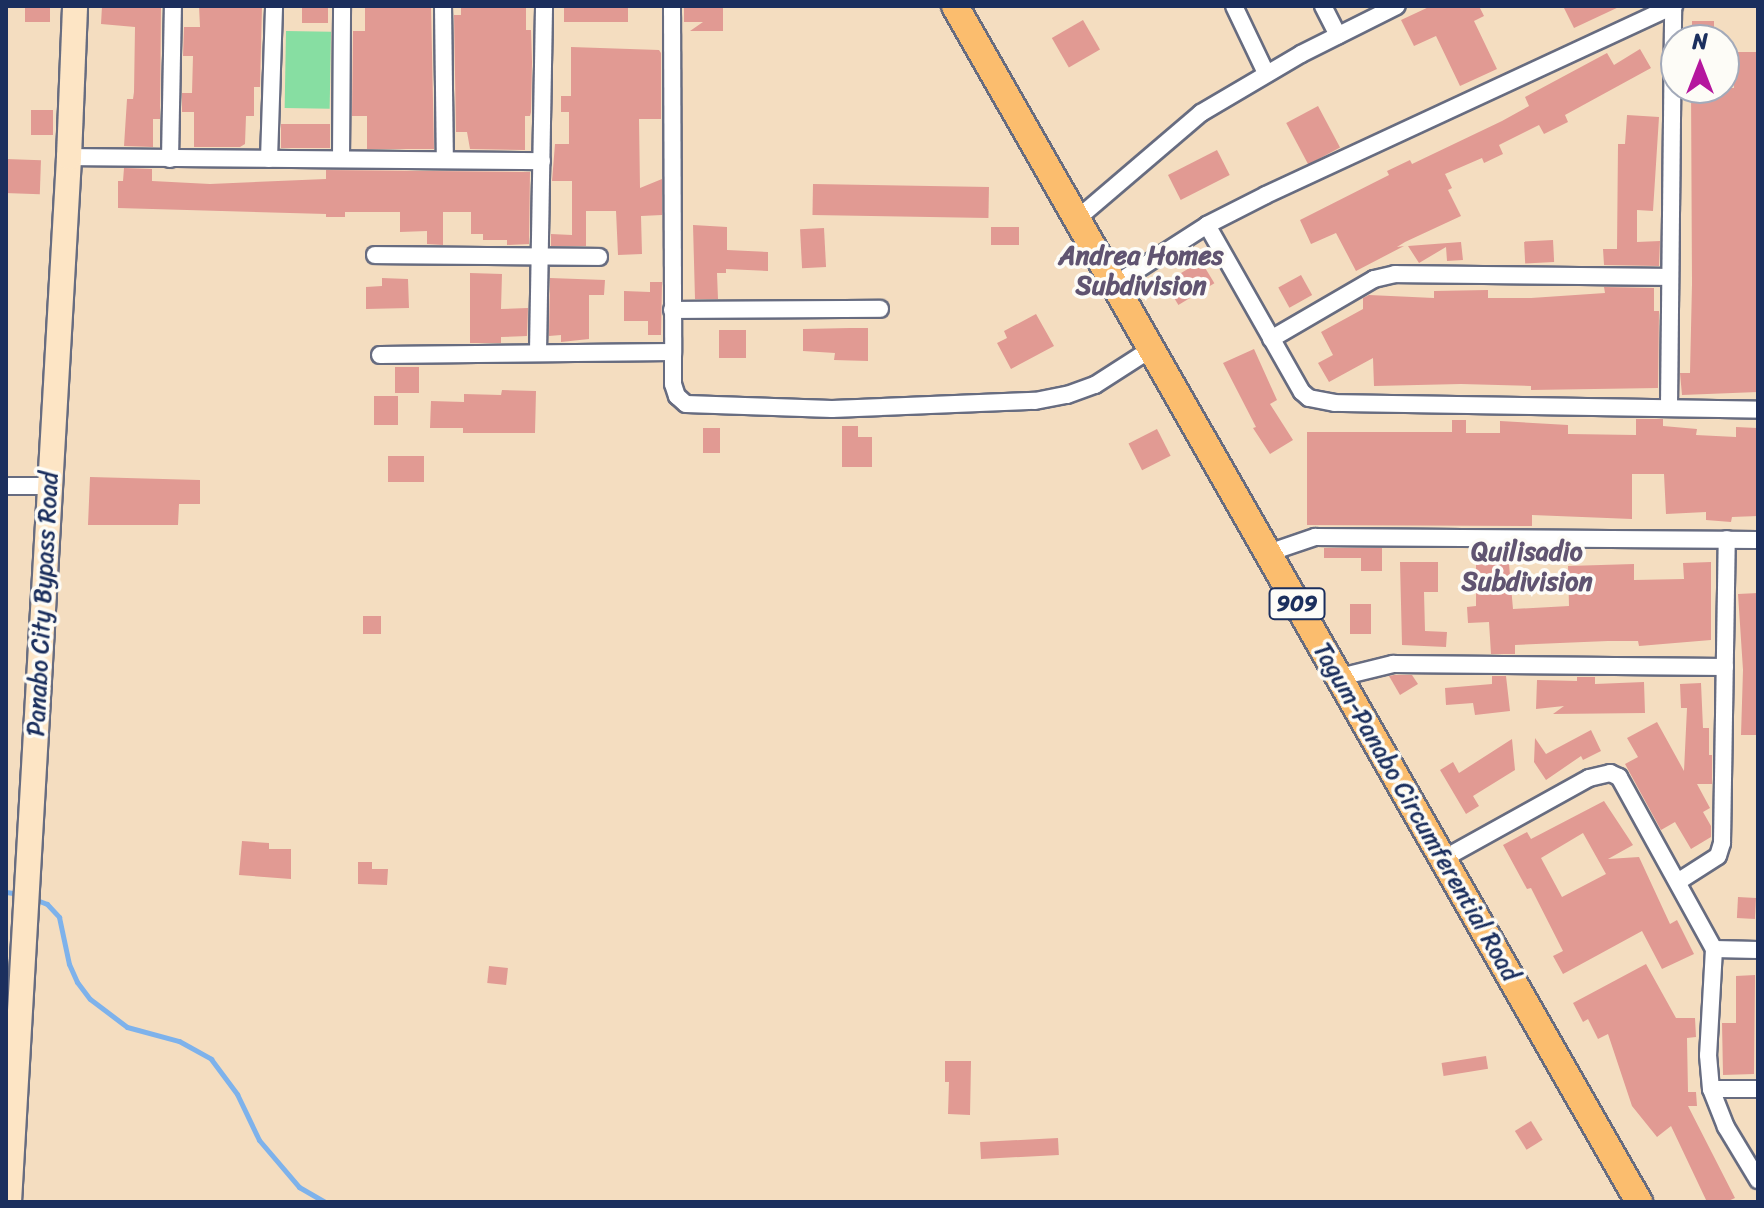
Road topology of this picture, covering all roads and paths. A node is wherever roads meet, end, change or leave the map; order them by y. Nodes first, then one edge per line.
1 (75, 6) edge
2 (173, 6) edge
3 (274, 6) edge
4 (342, 6) edge
5 (443, 6) edge
6 (544, 6) edge
7 (672, 6) edge
8 (955, 6) edge
9 (1234, 6) edge
10 (1323, 6) edge
11 (1397, 6) edge
12 (1673, 6) edge
13 (1338, 35) junction
14 (1266, 73) junction
15 (69, 157) junction
16 (170, 159) junction
17 (269, 159) junction
18 (341, 159) junction
19 (445, 160) junction
20 (542, 161) junction
21 (1077, 219) junction
22 (1207, 225) junction
23 (375, 255) dead end
24 (540, 256) junction
25 (599, 257) dead end
26 (1668, 277) junction
27 (1114, 285) junction
28 (880, 309) dead end
29 (672, 310) junction
30 (1271, 339) junction
31 (1151, 349) junction
32 (538, 352) junction
33 (673, 352) junction
34 (380, 355) dead end
35 (1669, 406) junction
36 (1758, 410) edge
37 (6, 486) edge
38 (50, 486) junction
39 (1727, 539) junction
40 (1758, 540) edge
41 (1268, 553) junction
42 (1725, 667) junction
43 (1340, 677) junction
44 (1443, 859) junction
45 (1679, 881) junction
46 (1714, 949) junction
47 (1758, 950) edge
48 (13, 982) edge
49 (1711, 1089) junction
50 (1758, 1089) edge
51 (1758, 1180) edge
52 (9, 1202) edge
53 (1639, 1202) edge

1 - 15 main road, Panabo City Bypass Road
2 - 16 street
3 - 17 street
4 - 18 street
5 - 19 street
6 - 20 street
7 - 29 street
8 - 21 main road, Tagum-Panabo Circumferential Road / 909
9 - 14 street
10 - 13 street
11 - 13 street
12 - 22 street
12 - 26 street
13 - 14 street
14 - 21 street
15 - 16 street
15 - 38 main road, Panabo City Bypass Road
16 - 17 street
17 - 18 street
18 - 19 street
19 - 20 street
20 - 24 street
21 - 27 main road, Tagum-Panabo Circumferential Road / 909
22 - 27 street
22 - 30 street
23 - 24 street
24 - 25 street
24 - 32 street
26 - 30 street
26 - 35 street
27 - 31 main road, Tagum-Panabo Circumferential Road / 909
28 - 29 street
29 - 33 street
30 - 35 street
31 - 33 street
31 - 41 main road, Tagum-Panabo Circumferential Road / 909
32 - 33 street
32 - 34 street
35 - 36 street
37 - 38 street
38 - 48 main road, Panabo City Bypass Road
39 - 40 street
39 - 41 street
39 - 42 street
41 - 43 main road, Tagum-Panabo Circumferential Road / 909
42 - 43 street
42 - 45 street
43 - 44 main road, Tagum-Panabo Circumferential Road / 909
44 - 45 street
44 - 53 main road, Tagum-Panabo Circumferential Road / 909
45 - 46 street
46 - 47 street
46 - 49 street
48 - 52 main road, Panabo City Bypass Road
49 - 50 street
49 - 51 street

